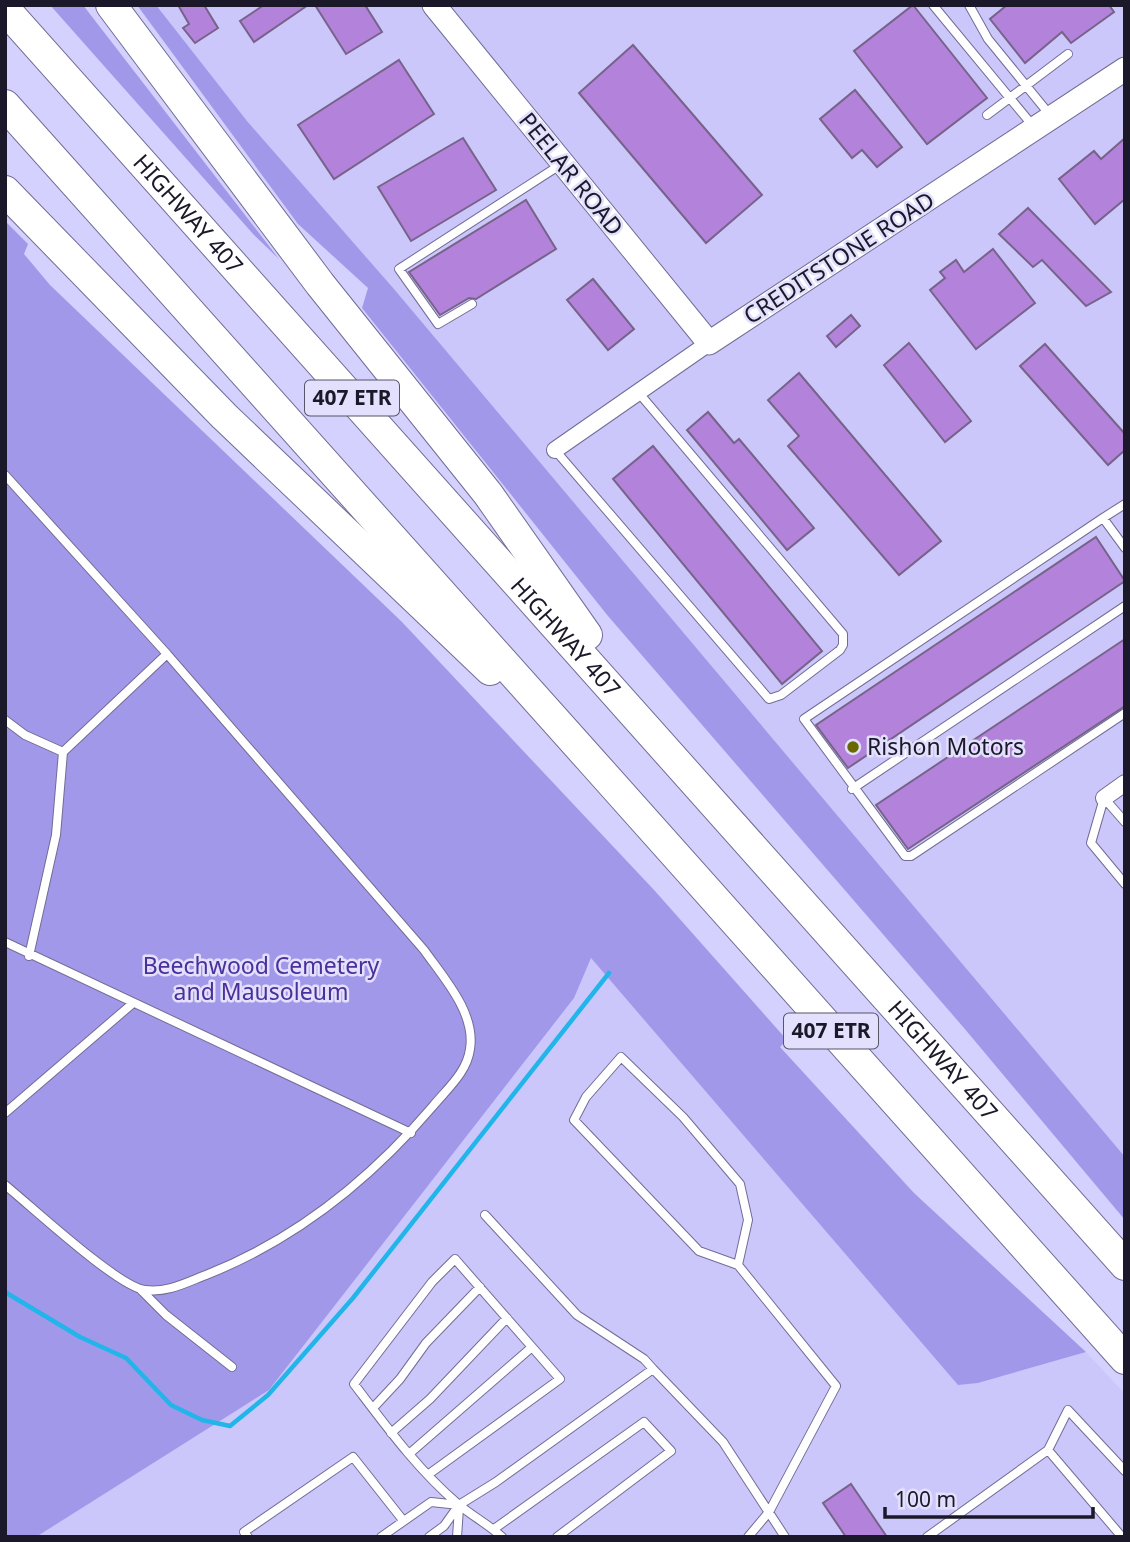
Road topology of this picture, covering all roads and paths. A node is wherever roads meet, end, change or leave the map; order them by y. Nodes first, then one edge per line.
1 (111, 5) edge
2 (434, 5) edge
3 (933, 5) edge
4 (969, 5) edge
5 (11, 15) edge
6 (1068, 54) dead end
7 (1125, 69) edge
8 (1027, 87) junction
9 (1012, 98) junction
10 (5, 105) edge
11 (987, 115) dead end
12 (1043, 123) junction
13 (563, 164) junction
14 (5, 182) edge
15 (5, 191) edge
16 (54, 240) junction
17 (472, 304) dead end
18 (709, 343) junction
19 (638, 392) junction
20 (555, 450) joint
21 (5, 475) edge
22 (1125, 504) edge
23 (1103, 518) junction
24 (1125, 548) edge
25 (1125, 607) edge
26 (167, 654) junction
27 (1125, 713) edge
28 (5, 720) edge
29 (63, 752) junction
30 (681, 766) junction
31 (596, 768) junction
32 (1125, 783) edge
33 (852, 789) junction
34 (1104, 798) junction
35 (1125, 822) edge
36 (1125, 884) edge
37 (5, 942) edge
38 (29, 956) junction
39 (132, 1004) junction
40 (5, 1113) edge
41 (411, 1133) junction
42 (5, 1185) edge
43 (485, 1215) dead end
44 (1119, 1258) edge
45 (738, 1265) junction
46 (480, 1287) junction
47 (141, 1290) junction
48 (507, 1318) junction
49 (532, 1347) junction
50 (1125, 1359) edge
51 (232, 1367) dead end
52 (653, 1369) junction
53 (373, 1408) junction
54 (391, 1433) junction
55 (1048, 1450) junction
56 (409, 1454) junction
57 (1125, 1471) edge
58 (429, 1474) junction
59 (459, 1505) junction
60 (769, 1512) junction
61 (402, 1520) junction
62 (494, 1530) junction
63 (248, 1537) edge
64 (381, 1537) edge
65 (429, 1537) edge
66 (457, 1537) edge
67 (502, 1537) edge
68 (557, 1537) edge
69 (748, 1537) edge
70 (785, 1537) edge
71 (927, 1537) edge
72 (1122, 1537) edge

1 - 30 highway
2 - 13 street, PEELAR ROAD
3 - 9 lane
4 - 8 lane
5 - 30 highway, HIGHWAY 407 / 407 ETR
6 - 8 lane
7 - 12 street, CREDITSTONE ROAD
8 - 9 lane
8 - 12 lane
9 - 11 lane
9 - 12 lane
10 - 31 highway, 407 ETR
12 - 18 street, CREDITSTONE ROAD
13 - 17 lane
13 - 18 street, PEELAR ROAD
14 - 16 highway
15 - 16 highway
16 - 31 highway
18 - 19 street, CREDITSTONE ROAD
19 - 20 street, CREDITSTONE ROAD
19 - 20 lane
21 - 26 lane
22 - 23 lane
23 - 24 lane
23 - 33 lane
25 - 33 lane
26 - 29 lane
26 - 41 lane
27 - 33 lane
28 - 29 lane
29 - 38 lane
30 - 44 highway, HIGHWAY 407 / 407 ETR
31 - 50 highway, 407 ETR
32 - 34 street
34 - 35 lane
34 - 36 lane
37 - 38 lane
38 - 39 lane
39 - 40 lane
39 - 41 lane
41 - 47 lane
42 - 47 lane
43 - 52 lane
45 - 45 lane
45 - 60 lane
46 - 48 lane
46 - 53 lane
46 - 53 lane
47 - 51 lane
48 - 49 lane
48 - 54 lane
49 - 56 lane
49 - 58 lane
52 - 59 lane
52 - 60 lane
53 - 54 lane
54 - 56 lane
55 - 57 lane
55 - 71 lane
55 - 72 lane
56 - 58 lane
58 - 59 lane
59 - 61 lane
59 - 62 lane
59 - 65 lane
59 - 66 lane
60 - 69 lane
60 - 70 lane
61 - 63 lane
61 - 64 lane
62 - 67 lane
62 - 68 lane

